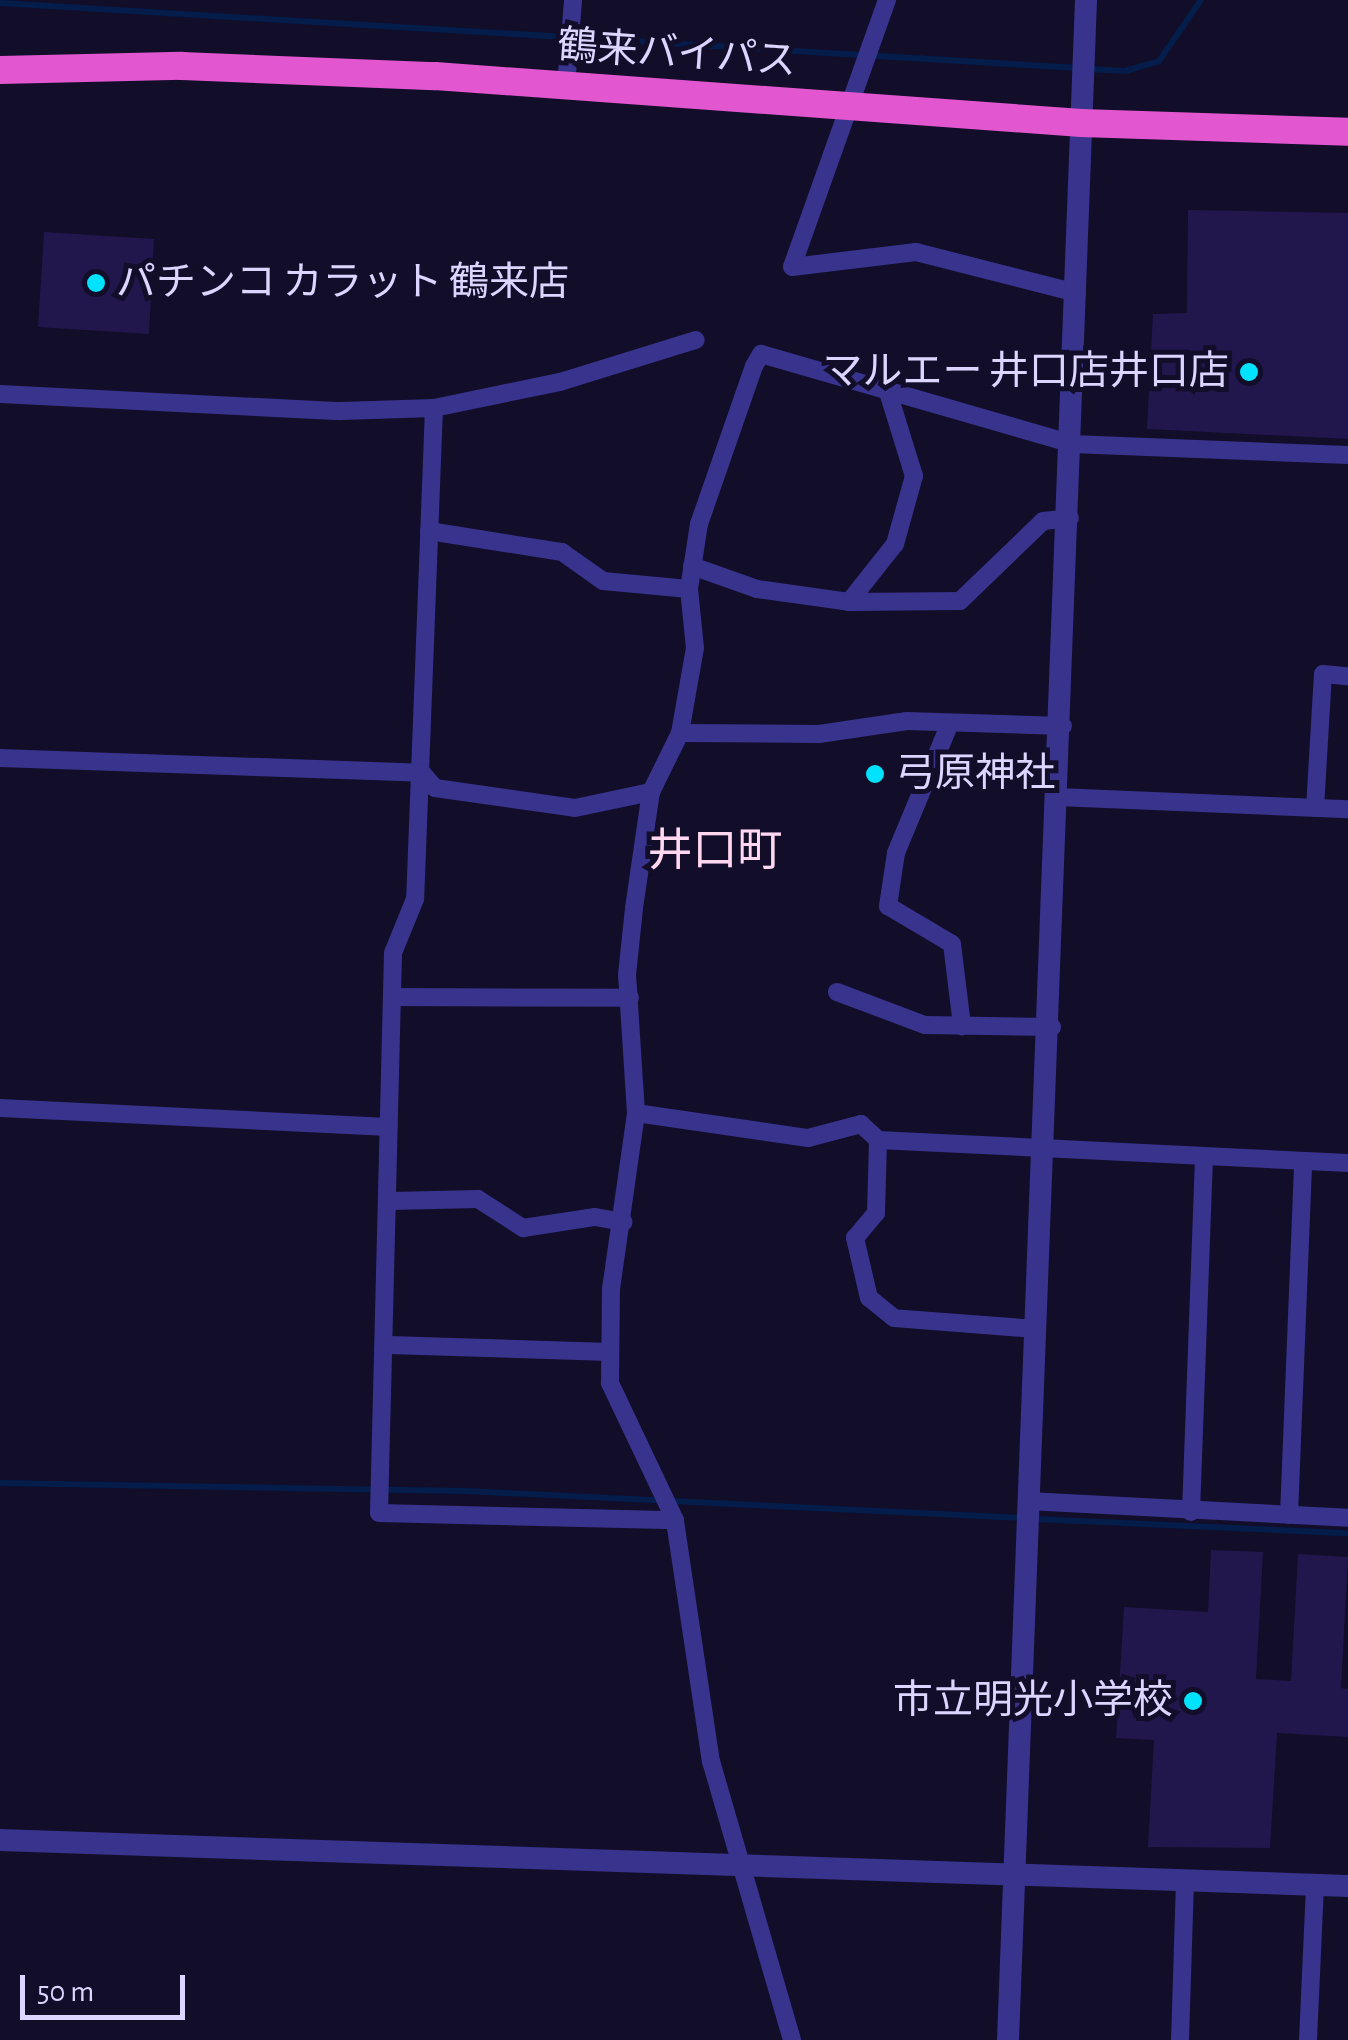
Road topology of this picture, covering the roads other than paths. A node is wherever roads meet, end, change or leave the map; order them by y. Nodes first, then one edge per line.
1 (573, 0) edge
2 (886, 0) edge
3 (1086, 0) edge
4 (0, 70) edge
5 (566, 86) junction
6 (850, 106) junction
7 (1081, 123) junction
8 (1348, 132) edge
9 (1076, 293) junction
10 (696, 340) dead end
11 (0, 394) edge
12 (889, 395) junction
13 (434, 408) junction
14 (1072, 444) junction
15 (1348, 455) edge
16 (1070, 518) junction
17 (430, 531) junction
18 (692, 566) junction
19 (688, 589) junction
20 (849, 602) junction
21 (1348, 676) edge
22 (950, 723) junction
23 (1063, 726) junction
24 (680, 733) junction
25 (0, 758) edge
26 (422, 774) junction
27 (651, 792) junction
28 (1058, 796) junction
29 (1315, 808) junction
30 (1348, 809) edge
31 (837, 992) dead end
32 (392, 997) junction
33 (630, 998) junction
34 (962, 1026) junction
35 (1052, 1027) junction
36 (0, 1108) edge
37 (636, 1112) junction
38 (389, 1128) junction
39 (878, 1140) junction
40 (1044, 1153) junction
41 (1204, 1157) junction
42 (1303, 1162) junction
43 (1348, 1164) edge
44 (390, 1201) junction
45 (624, 1222) junction
46 (1036, 1329) junction
47 (389, 1345) junction
48 (610, 1352) junction
49 (672, 1511) junction
50 (1027, 1512) junction
51 (1191, 1512) junction
52 (1288, 1515) junction
53 (1348, 1518) edge
54 (0, 1840) edge
55 (741, 1868) junction
56 (1013, 1875) junction
57 (1185, 1880) junction
58 (1315, 1885) junction
59 (1348, 1886) edge
60 (792, 2040) edge
61 (1008, 2040) edge
62 (1180, 2040) edge
63 (1308, 2040) edge

1 - 5 street
2 - 6 street
3 - 7 street
4 - 5 highway, 鶴来バイパス
5 - 6 highway, 鶴来バイパス
6 - 7 highway, 鶴来バイパス
6 - 9 street
7 - 8 highway, 鶴来バイパス
7 - 9 street
9 - 14 street
10 - 13 street
11 - 13 street
12 - 14 street
12 - 18 street
12 - 20 street
13 - 17 street
14 - 15 street
14 - 16 street
16 - 20 street
16 - 23 street
17 - 19 street
17 - 26 street
18 - 19 street
18 - 20 street
19 - 24 street
21 - 29 street
22 - 23 street
22 - 24 street
22 - 34 street
23 - 28 street
24 - 27 street
25 - 26 street
26 - 27 street
26 - 32 street
27 - 33 street
28 - 29 street
28 - 35 street
29 - 30 street
31 - 34 street
32 - 33 street
32 - 38 street
33 - 37 street
34 - 35 street
35 - 40 street
36 - 38 street
37 - 39 street
37 - 45 street
38 - 44 street
39 - 40 street
39 - 46 street
40 - 41 street
40 - 46 street
41 - 42 street
41 - 51 street
42 - 43 street
42 - 52 street
44 - 45 street
44 - 47 street
45 - 48 street
46 - 50 street
47 - 48 street
47 - 49 street
48 - 49 street
49 - 55 street
50 - 51 street
50 - 56 street
51 - 52 street
52 - 53 street
54 - 55 street
55 - 56 street
55 - 60 street
56 - 57 street
56 - 61 street
57 - 58 street
57 - 62 street
58 - 59 street
58 - 63 street

